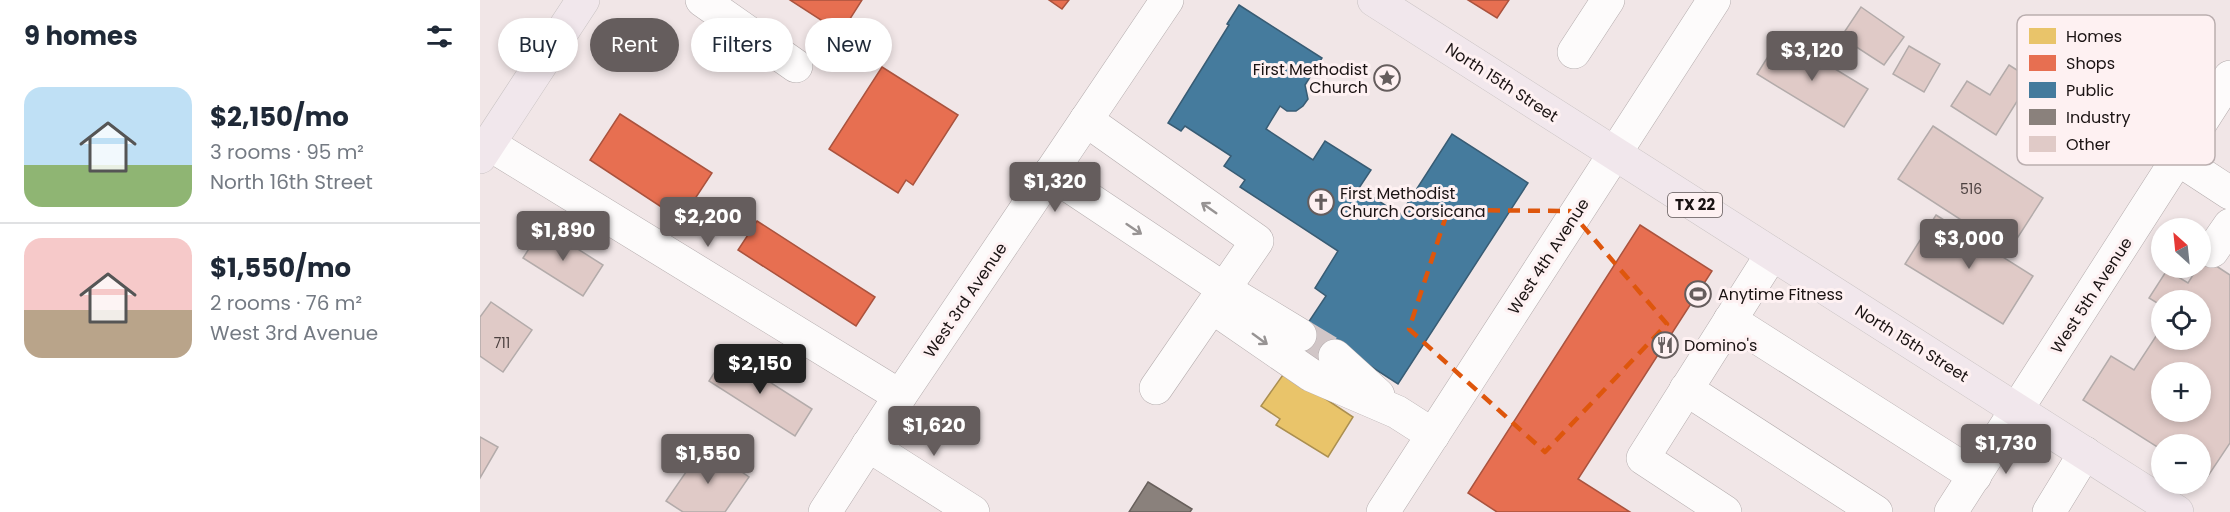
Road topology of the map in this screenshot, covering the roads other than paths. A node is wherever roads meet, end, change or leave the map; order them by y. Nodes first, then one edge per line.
1 (702, 0) edge
2 (1167, 0) edge
3 (1374, 0) edge
4 (1608, 0) edge
5 (1714, 0) edge
6 (574, 3) edge
7 (1574, 52) dead end
8 (796, 66) dead end
9 (2230, 77) edge
10 (2215, 101) edge
11 (1086, 120) junction
12 (484, 151) edge
13 (1614, 153) junction
14 (2174, 165) edge
15 (2187, 165) edge
16 (1050, 173) junction
17 (2230, 193) edge
18 (1772, 254) junction
19 (1218, 298) junction
20 (1730, 320) junction
21 (1300, 335) tunnel mouth
22 (1335, 356) tunnel mouth
23 (1156, 388) dead end
24 (1686, 389) junction
25 (900, 396) junction
26 (2017, 410) junction
27 (1397, 412) junction
28 (1433, 435) junction
29 (868, 445) junction
30 (2085, 453) junction
31 (1975, 476) junction
32 (2061, 508) edge
33 (825, 512) edge
34 (973, 512) edge
35 (1383, 512) edge
36 (1725, 512) edge
37 (1876, 512) edge
38 (1951, 512) edge
39 (2177, 512) edge

1 - 8 street
2 - 11 street, West 3rd Avenue
3 - 13 main road, North 15th Street / TX 22
4 - 7 street
5 - 13 street, West 4th Avenue
6 - 12 main road
9 - 10 street, West 5th Avenue
11 - 16 street, West 3rd Avenue
19 -> 11 street
12 - 25 street
13 - 18 main road, North 15th Street / TX 22
13 - 28 street, West 4th Avenue
14 - 26 street, West 5th Avenue
15 - 17 street
16 -> 19 street
16 - 25 street, West 3rd Avenue
18 - 20 street
18 - 26 main road, North 15th Street / TX 22
19 - 21 street
19 - 23 street
19 -> 27 street
20 - 24 street
20 - 31 street
22 - 27 street
24 - 36 street
24 - 37 street
25 - 29 street, West 3rd Avenue
26 - 30 main road, North 15th Street / TX 22
26 - 31 street, West 5th Avenue
27 - 28 street
28 - 35 street, West 4th Avenue
29 - 33 street, West 3rd Avenue
29 - 34 street
30 - 32 street
30 - 39 main road, North 15th Street / TX 22
31 - 38 street, West 5th Avenue

